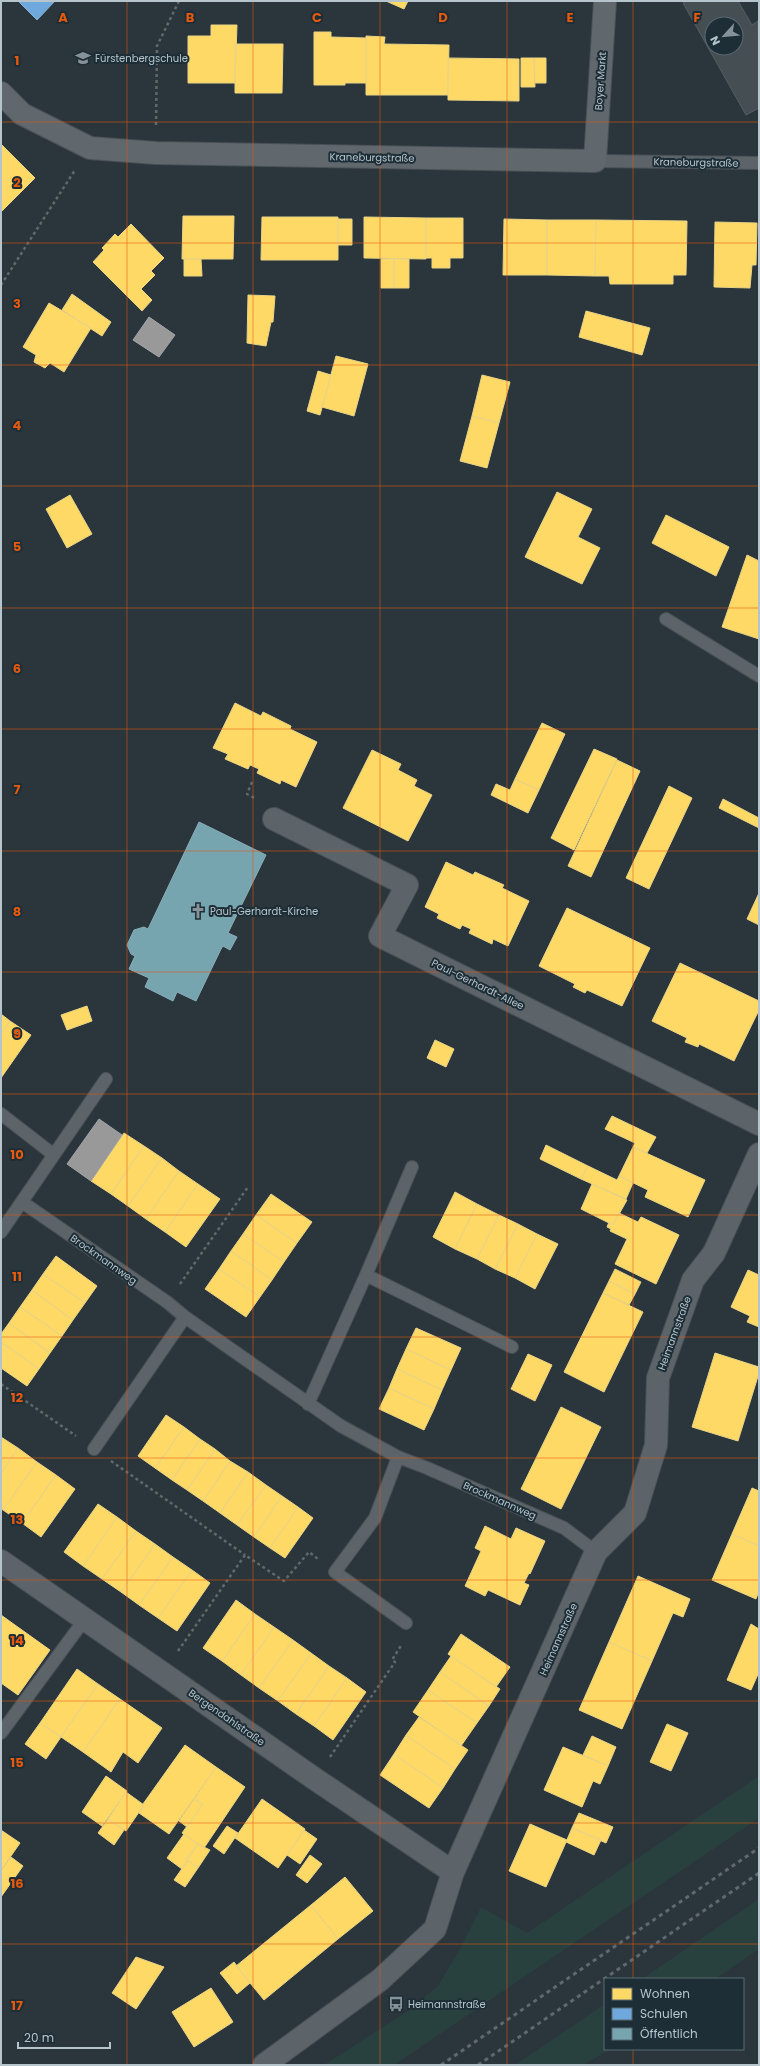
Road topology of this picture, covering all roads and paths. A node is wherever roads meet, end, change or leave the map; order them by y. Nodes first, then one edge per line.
1 (179, 1) edge
2 (605, 1) edge
3 (1, 93) edge
4 (90, 148) junction
5 (156, 153) junction
6 (595, 161) junction
7 (759, 163) edge
8 (1, 286) edge
9 (666, 619) dead end
10 (759, 676) edge
11 (274, 819) dead end
12 (106, 1079) dead end
13 (1, 1114) edge
14 (759, 1124) edge
15 (759, 1154) edge
16 (54, 1155) junction
17 (412, 1167) dead end
18 (248, 1187) dead end
19 (22, 1202) junction
20 (1, 1232) edge
21 (366, 1275) junction
22 (167, 1302) junction
23 (185, 1317) junction
24 (512, 1347) dead end
25 (1, 1384) edge
26 (308, 1404) junction
27 (94, 1449) junction
28 (398, 1457) junction
29 (596, 1552) junction
30 (245, 1554) junction
31 (1, 1561) edge
32 (335, 1572) junction
33 (85, 1618) junction
34 (406, 1623) joint
35 (163, 1673) junction
36 (1, 1733) edge
37 (315, 1779) junction
38 (453, 1872) junction
39 (264, 2065) edge

1 - 5 path
2 - 6 street, Boyer Markt
3 - 4 street, Kraneburgstraße
4 - 5 street, Kraneburgstraße
4 - 8 path
5 - 6 street, Kraneburgstraße
6 - 7 lane, Kraneburgstraße
9 - 10 lane
11 - 14 street, Paul-Gerhardt-Allee
12 - 16 lane
13 - 16 lane
15 - 29 street, Heimannstraße
16 - 19 lane
17 - 21 lane
18 - 22 path
19 - 20 lane
19 - 22 lane, Brockmannweg
21 - 24 lane
21 - 26 lane
22 - 23 lane, Brockmannweg
23 - 26 lane, Brockmannweg
23 - 27 lane
25 - 27 path
26 - 28 lane, Brockmannweg
27 - 30 path
28 - 29 lane, Brockmannweg
28 - 32 lane
29 - 38 street, Heimannstraße
30 - 32 path
30 - 35 path
31 - 33 street, Bergendahlstraße
32 - 34 lane
33 - 35 street, Bergendahlstraße
33 - 36 lane
34 - 37 path
35 - 37 street, Bergendahlstraße
37 - 38 street, Bergendahlstraße
38 - 39 street, Heimannstraße

